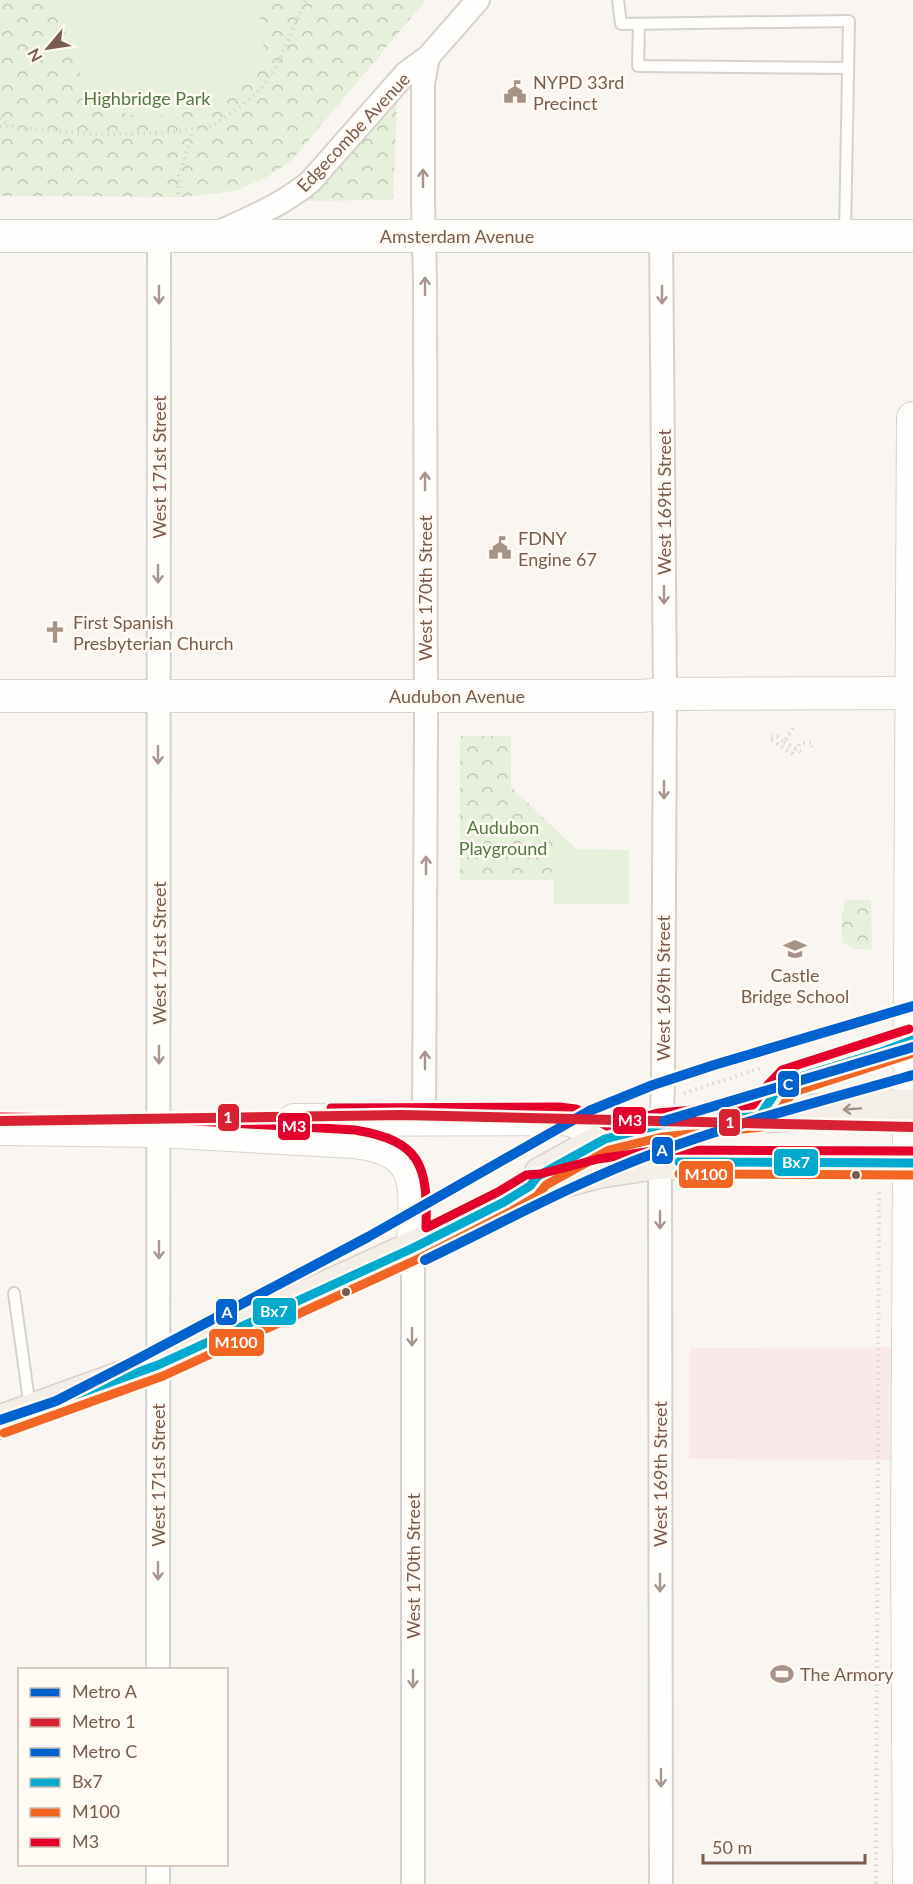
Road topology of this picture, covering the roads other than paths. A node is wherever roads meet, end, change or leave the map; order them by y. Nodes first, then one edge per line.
1 (478, 0) edge
2 (618, 0) edge
3 (639, 24) junction
4 (428, 57) junction
5 (848, 68) junction
6 (0, 236) edge
7 (424, 236) junction
8 (661, 236) junction
9 (845, 236) junction
10 (913, 236) edge
11 (159, 237) junction
12 (207, 237) junction
13 (913, 418) edge
14 (912, 693) edge
15 (665, 694) junction
16 (0, 696) edge
17 (158, 696) junction
18 (426, 696) junction
19 (912, 1040) edge
20 (912, 1106) edge
21 (661, 1111) junction
22 (759, 1116) junction
23 (424, 1119) junction
24 (0, 1129) edge
25 (159, 1131) junction
26 (605, 1139) junction
27 (660, 1162) junction
28 (912, 1163) edge
29 (530, 1186) junction
30 (412, 1248) junction
31 (14, 1293) dead end
32 (158, 1365) junction
33 (30, 1411) junction
34 (0, 1422) edge
35 (910, 1453) edge
36 (910, 1543) edge
37 (158, 1668) edge
38 (158, 1866) edge
39 (158, 1884) edge
40 (412, 1884) edge
41 (661, 1884) edge
42 (909, 1884) edge

1 - 4 street, Edgecombe Avenue
2 - 3 lane
3 - 5 lane
3 - 5 lane
7 -> 4 street, West 170th Street
4 - 12 street, Edgecombe Avenue
5 - 9 lane
6 - 11 street, Amsterdam Avenue
7 - 8 street, Amsterdam Avenue
7 - 12 street, Amsterdam Avenue
18 -> 7 street, West 170th Street
8 - 9 street, Amsterdam Avenue
8 -> 15 street, West 169th Street
9 - 10 street, Amsterdam Avenue
11 - 12 street, Amsterdam Avenue
11 -> 17 street, West 171st Street
13 - 14 street
14 - 15 street, Audubon Avenue
14 - 19 street
15 - 18 street, Audubon Avenue
15 -> 21 street, West 169th Street
16 - 17 street, Audubon Avenue
17 - 18 street, Audubon Avenue
17 -> 25 street, West 171st Street
23 -> 18 street, West 170th Street
19 - 20 street
19 - 22 street
20 -> 22 main road
20 - 28 street
21 - 22 main road
21 - 26 main road
21 - 27 street, West 169th Street
23 - 25 street
23 - 26 street
24 - 25 street
25 - 30 street
25 -> 32 street, West 171st Street
26 - 29 main road
27 - 28 main road
27 - 29 main road
27 -> 41 street, West 169th Street
28 - 35 street
29 - 30 main road
30 - 32 main road
30 -> 40 street, West 170th Street
31 - 33 lane
32 - 33 main road
32 -> 37 street, West 171st Street
33 - 34 main road
35 - 36 street
36 - 42 street
38 - 39 street

